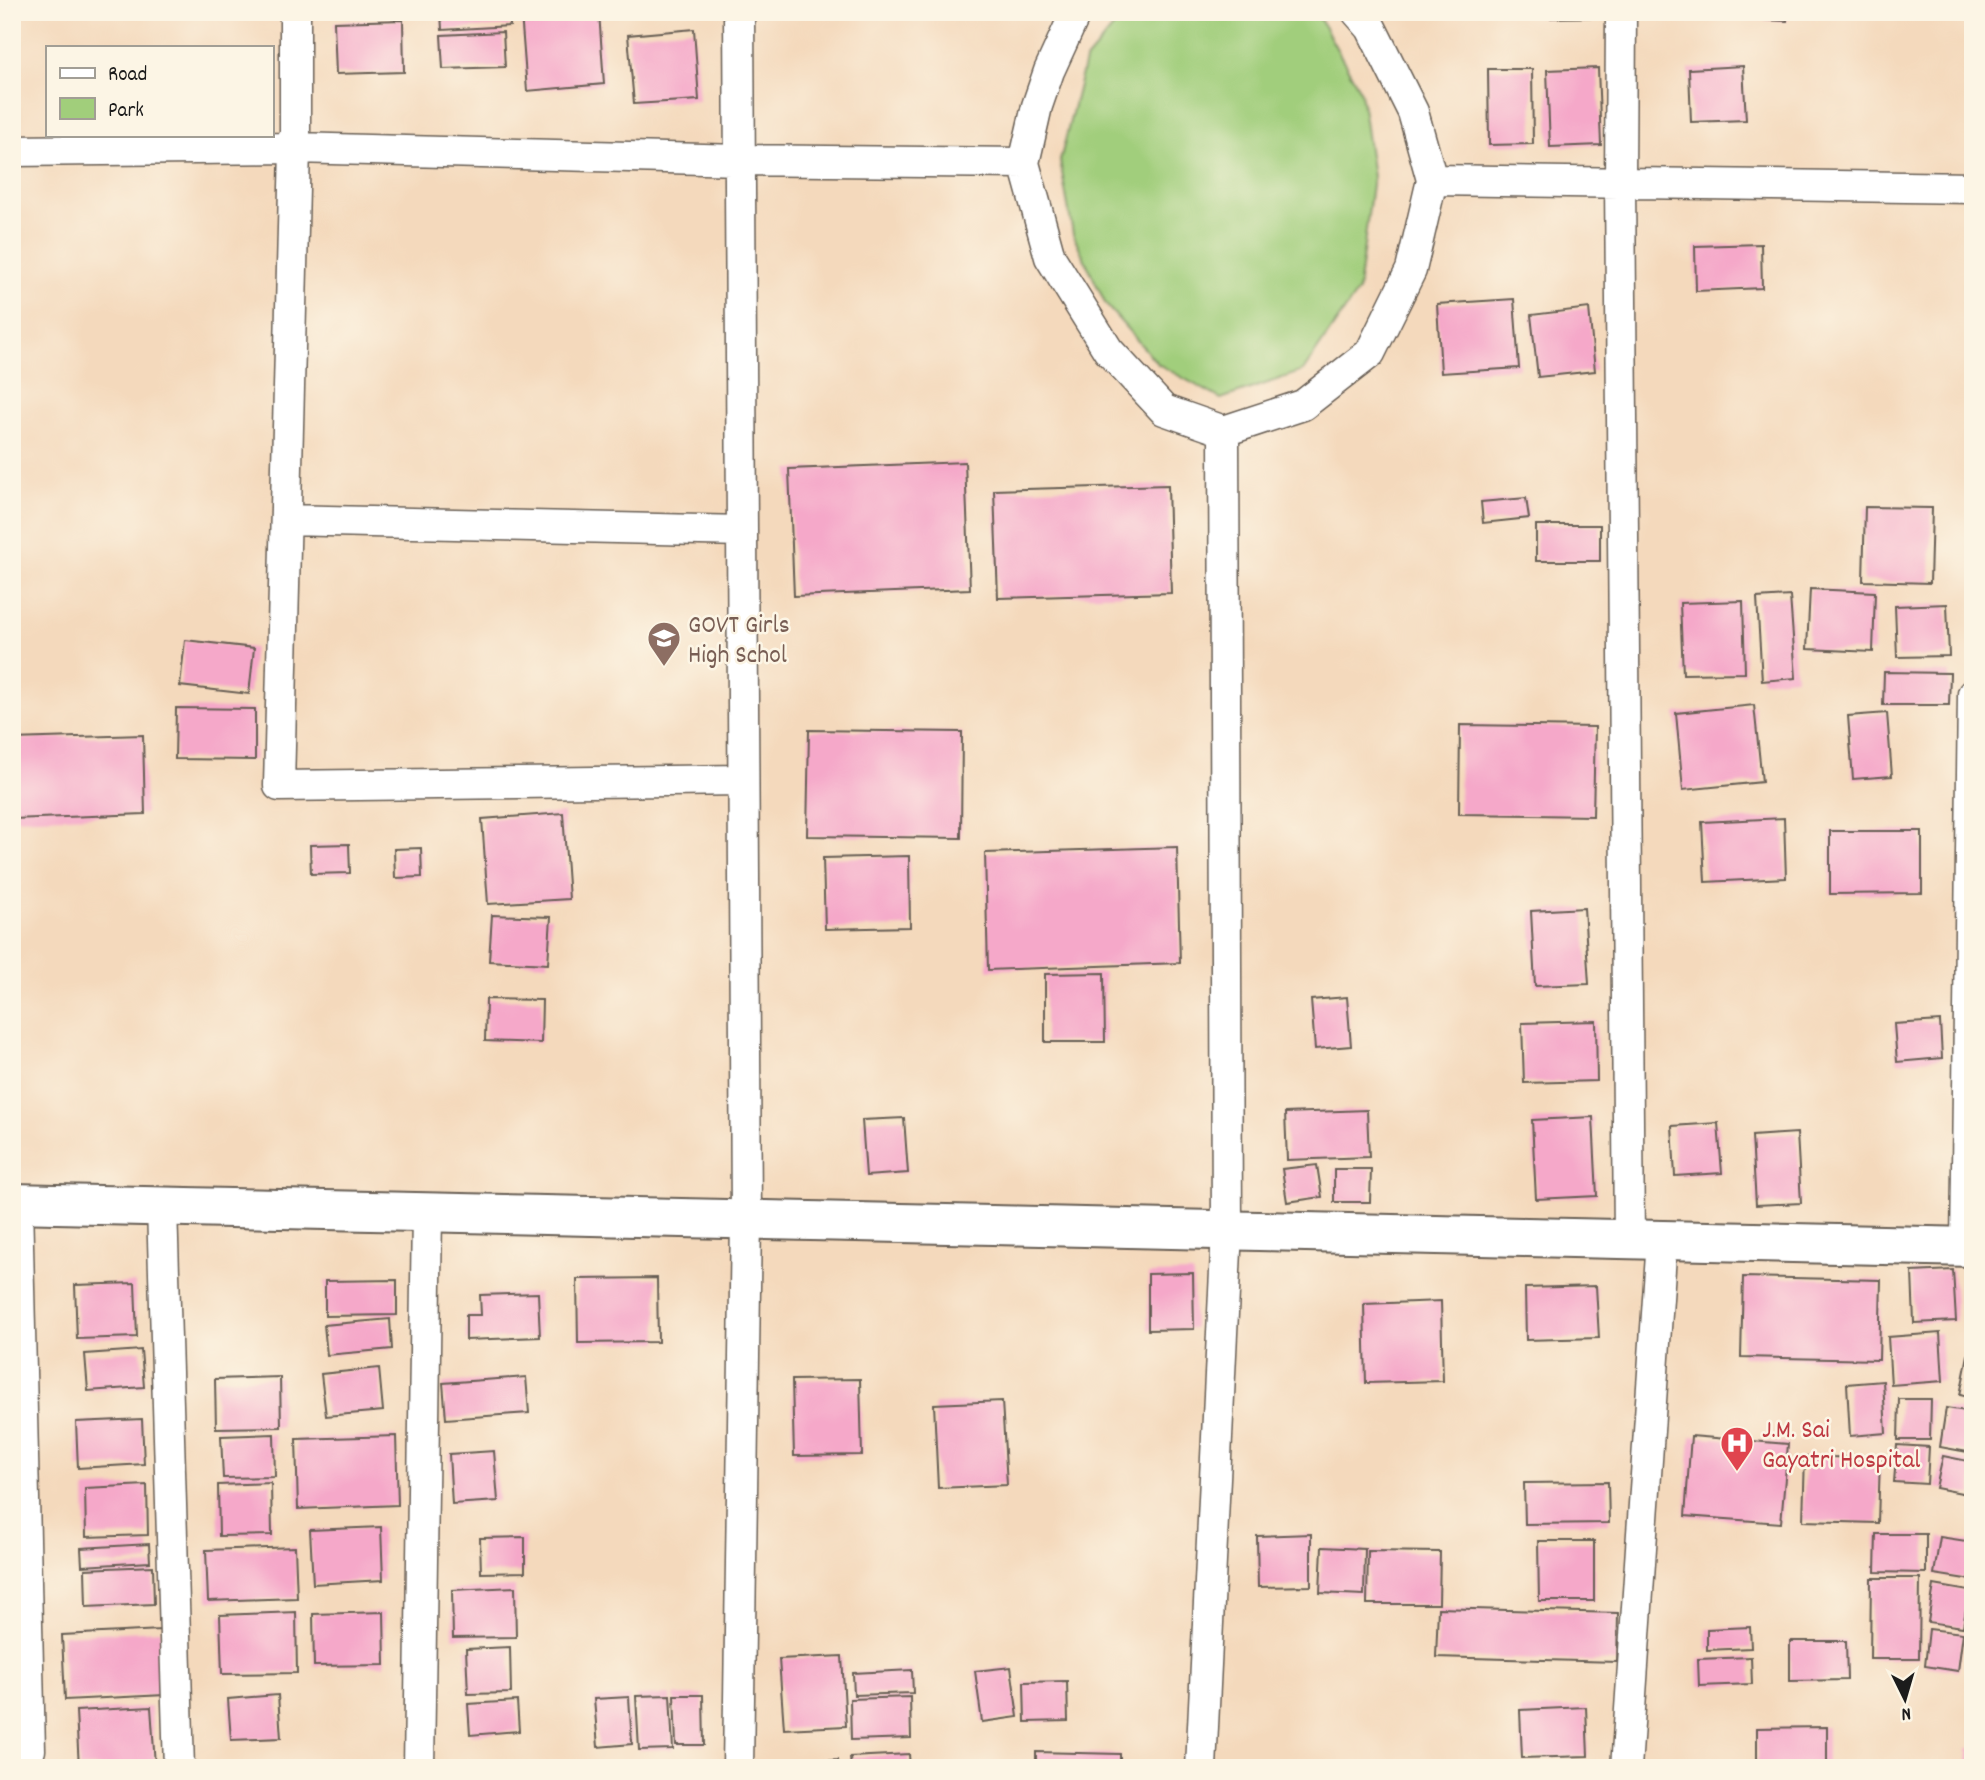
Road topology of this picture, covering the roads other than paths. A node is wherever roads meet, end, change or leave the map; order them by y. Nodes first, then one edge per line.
1 (295, 12) edge
2 (739, 12) edge
3 (1076, 12) edge
4 (1357, 12) edge
5 (1621, 12) edge
6 (295, 148) junction
7 (12, 151) edge
8 (740, 160) junction
9 (1024, 163) junction
10 (1432, 180) junction
11 (1620, 183) junction
12 (1973, 188) edge
13 (1224, 431) junction
14 (285, 520) junction
15 (742, 531) junction
16 (1973, 694) edge
17 (743, 780) junction
18 (15, 1203) edge
19 (162, 1207) junction
20 (427, 1213) junction
21 (746, 1219) junction
22 (1227, 1230) junction
23 (1646, 1240) junction
24 (1970, 1247) edge
25 (30, 1750) dead end
26 (179, 1768) edge
27 (419, 1768) edge
28 (738, 1768) edge
29 (1201, 1768) edge
30 (1626, 1768) edge

1 - 6 street
2 - 8 street
3 - 9 street
4 - 10 street
5 - 11 street
6 - 7 street
6 - 8 street
6 - 14 street
8 - 9 street
8 - 15 street
9 - 13 street
10 - 11 street
10 - 13 street
11 - 12 street
11 - 23 street
13 - 22 street
14 - 15 street
14 - 17 street
15 - 17 street
16 - 24 street
17 - 21 street
18 - 19 street
18 - 25 street
19 - 20 street
19 - 26 street
20 - 21 street
20 - 27 street
21 - 22 street
21 - 28 street
22 - 23 street
22 - 29 street
23 - 24 street
23 - 30 street

